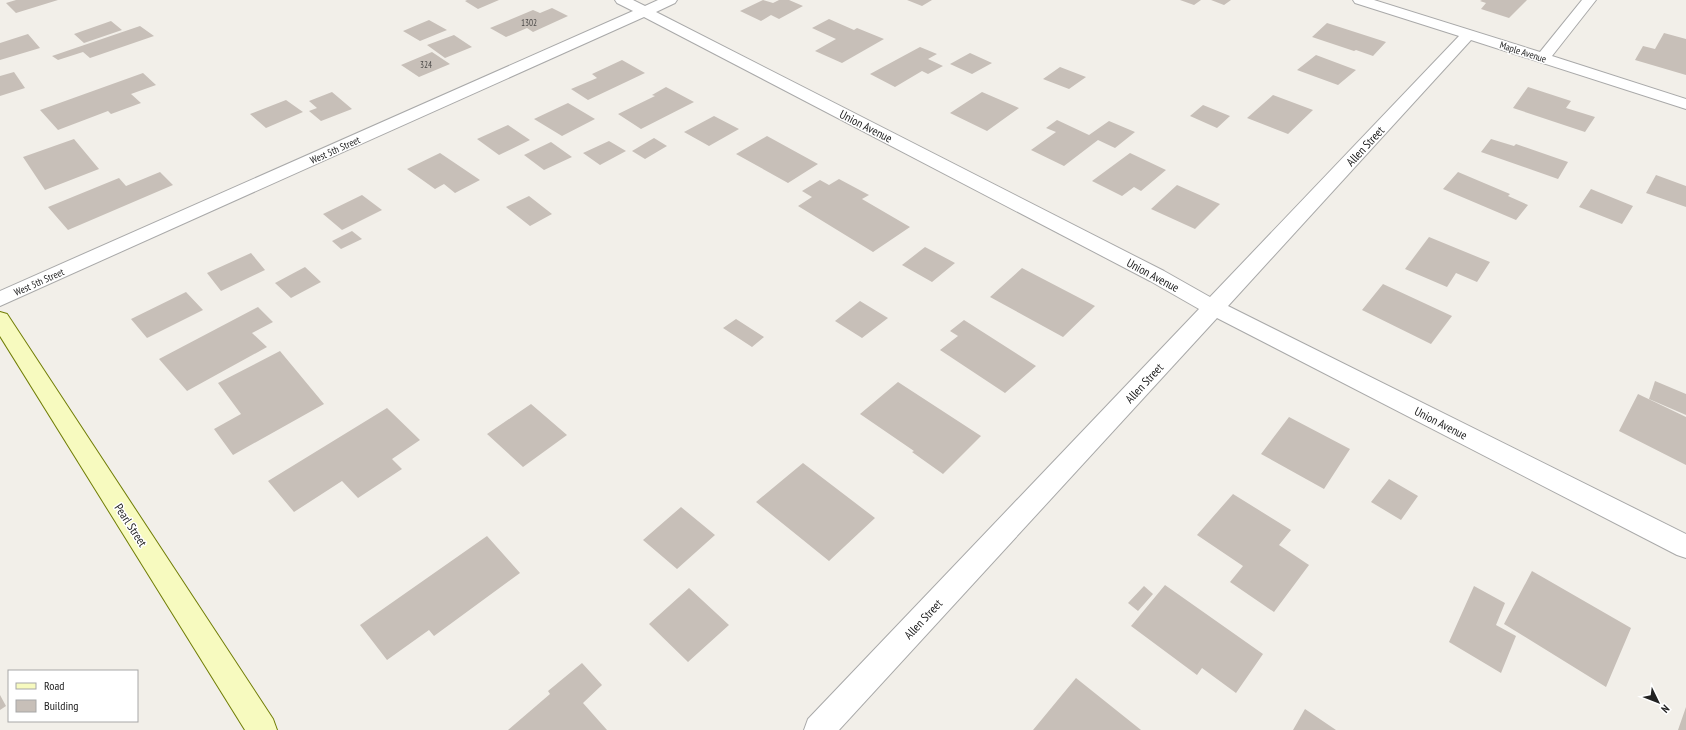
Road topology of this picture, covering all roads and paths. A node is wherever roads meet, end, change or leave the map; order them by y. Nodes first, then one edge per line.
1 (622, 0) edge
2 (670, 0) edge
3 (1360, 0) edge
4 (1589, 0) edge
5 (644, 12) junction
6 (1468, 35) junction
7 (1543, 58) junction
8 (1686, 104) edge
9 (0, 299) edge
10 (1214, 308) junction
11 (0, 319) edge
12 (1686, 547) edge
13 (262, 730) edge
14 (820, 730) edge

1 - 5 street, Union Avenue
2 - 5 street, West 5th Street
3 - 6 street, Maple Avenue
4 - 7 street
5 - 9 street, West 5th Street
5 - 10 street, Union Avenue
6 - 7 street, Maple Avenue
6 - 10 street, Allen Street
7 - 8 street, Maple Avenue
10 - 12 street, Union Avenue
10 - 14 street, Allen Street
11 - 13 street, Pearl Street

